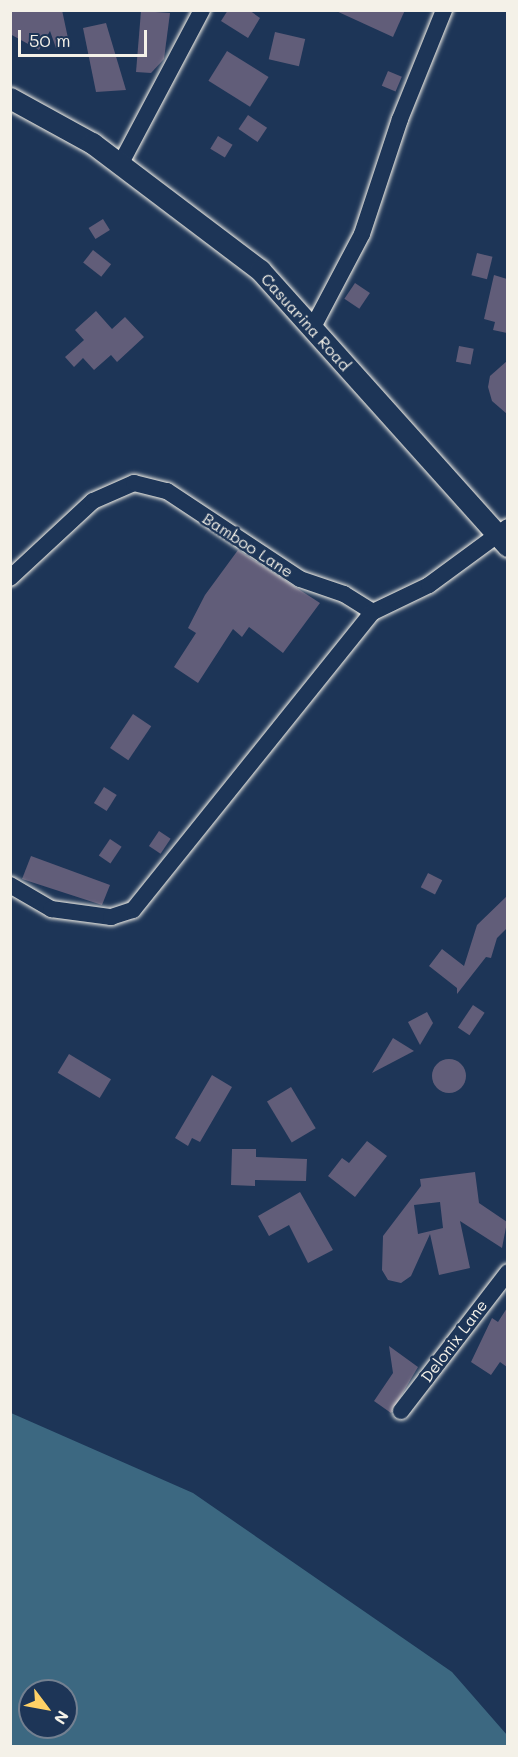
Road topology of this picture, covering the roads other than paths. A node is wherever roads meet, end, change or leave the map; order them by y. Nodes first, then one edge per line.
1 (202, 10) edge
2 (444, 10) edge
3 (10, 98) edge
4 (121, 163) junction
5 (313, 327) junction
6 (504, 536) edge
7 (10, 578) edge
8 (373, 612) junction
9 (10, 885) edge
10 (507, 1272) edge
11 (401, 1411) dead end

1 - 4 street
2 - 5 street
3 - 4 street, Casuarina Road
4 - 5 street, Casuarina Road
5 - 6 street, Casuarina Road
6 - 8 street
7 - 8 street, Bamboo Lane
8 - 9 street
10 - 11 street, Delonix Lane

